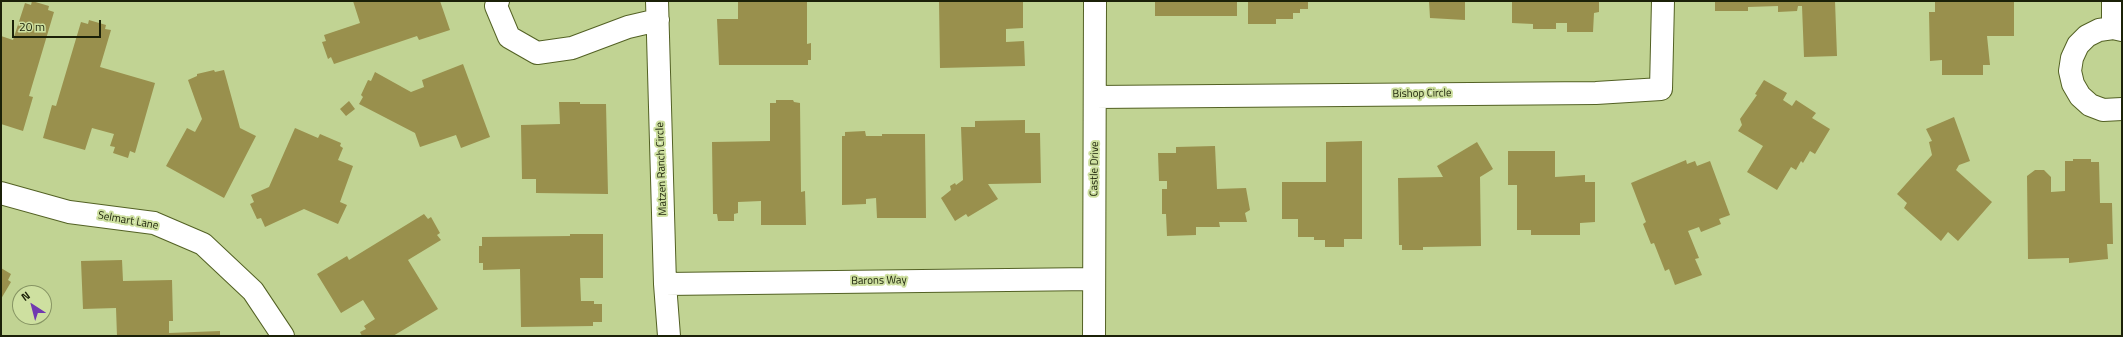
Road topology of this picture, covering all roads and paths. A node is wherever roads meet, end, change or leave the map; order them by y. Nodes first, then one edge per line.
1 (498, 1) edge
2 (1095, 1) edge
3 (1663, 1) edge
4 (2113, 1) edge
5 (657, 11) edge
6 (2117, 29) edge
7 (1095, 97) junction
8 (2122, 109) edge
9 (1, 193) edge
10 (1093, 279) junction
11 (665, 284) junction
12 (283, 336) edge
13 (669, 336) edge
14 (1094, 336) edge

1 - 5 street
2 - 7 street, Castle Drive
3 - 7 street, Bishop Circle
4 - 6 street
5 - 11 street, Matzen Ranch Circle
6 - 8 street
7 - 10 street, Castle Drive
9 - 12 street, Selmart Lane
10 - 11 street, Barons Way
10 - 14 street, Castle Drive
11 - 13 street, Matzen Ranch Circle

